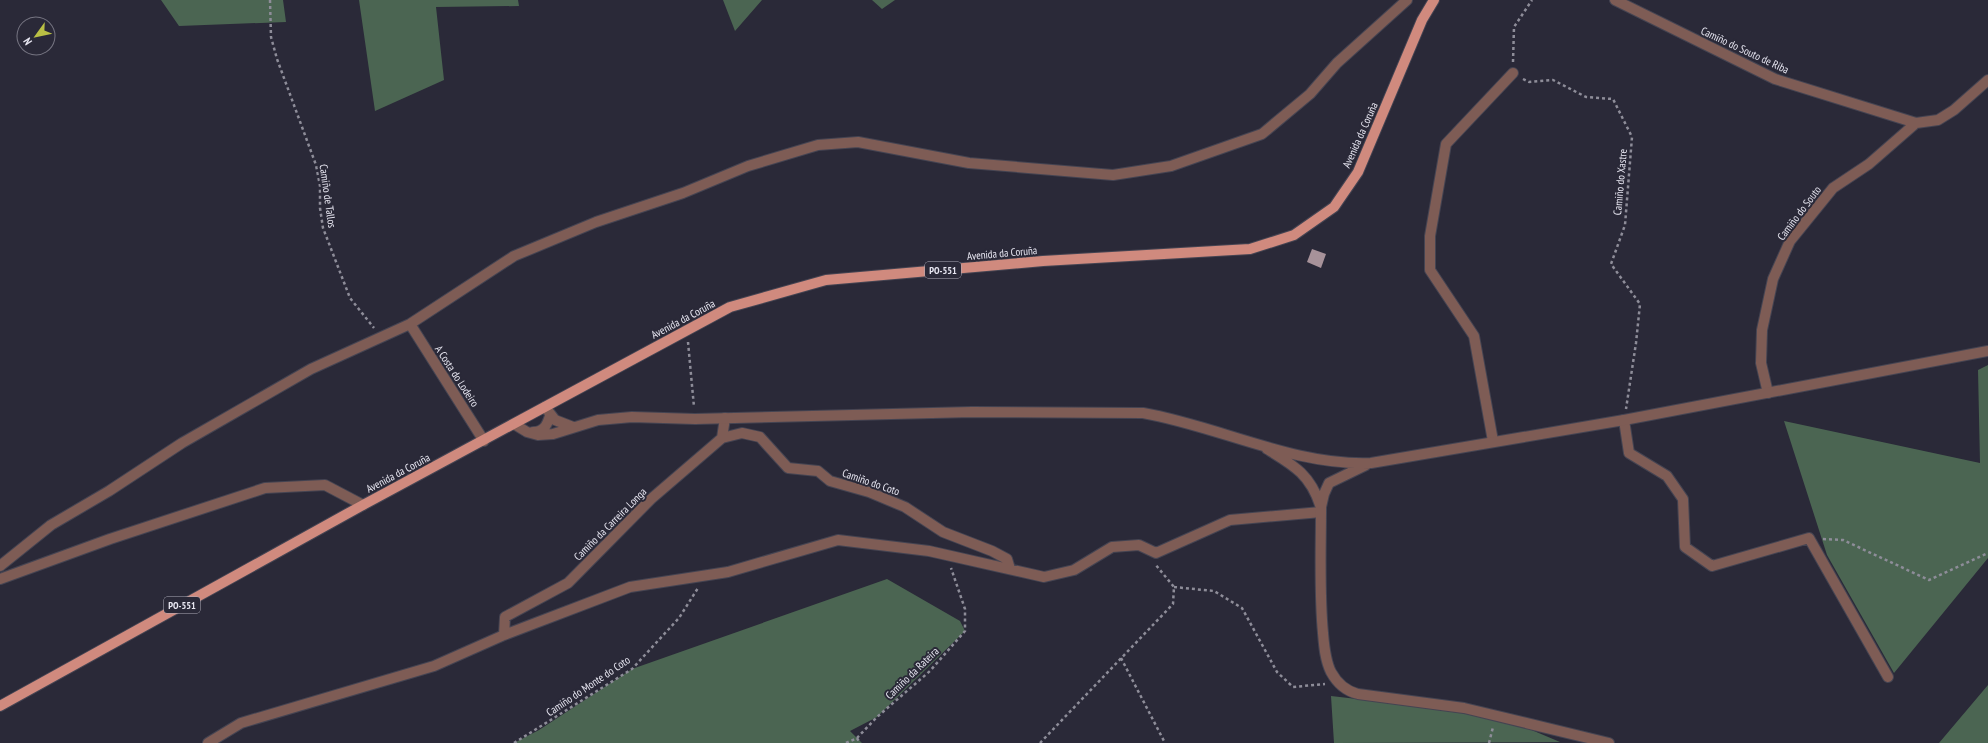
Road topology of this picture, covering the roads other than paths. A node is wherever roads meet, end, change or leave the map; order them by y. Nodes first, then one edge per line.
1 (1407, 0) edge
2 (1434, 0) edge
3 (1615, 0) edge
4 (1513, 73) road end
5 (1988, 80) edge
6 (1916, 122) junction
7 (410, 324) junction
8 (1988, 351) edge
9 (1768, 393) junction
10 (547, 412) junction
11 (725, 418) junction
12 (1624, 420) junction
13 (514, 424) junction
14 (573, 427) junction
15 (527, 432) junction
16 (722, 438) junction
17 (484, 441) junction
18 (1493, 441) junction
19 (1258, 443) junction
20 (1307, 456) junction
21 (1336, 461) junction
22 (1371, 463) junction
23 (1310, 481) junction
24 (1329, 482) junction
25 (363, 505) junction
26 (1321, 510) junction
27 (0, 566) edge
28 (1010, 569) junction
29 (0, 579) edge
30 (504, 635) junction
31 (1888, 678) dead end
32 (0, 706) edge
33 (208, 743) edge
34 (1609, 743) edge

1 - 7 street
2 - 10 main road, Avenida da Coruña / PO-551
3 - 6 street, Camiño do Souto de Riba
4 - 18 street
5 - 6 street
6 - 9 street, Camiño do Souto
7 - 17 street, A Costa do Lodeiro
7 - 27 street
8 - 9 street
9 - 12 street
10 - 13 main road, Avenida da Coruña / PO-551
10 - 14 street
10 - 15 street
11 - 14 street
11 - 16 street
11 - 19 street
12 - 18 street
12 - 31 street
13 - 15 street
13 - 17 main road, Avenida da Coruña / PO-551
14 - 15 street
16 - 28 street, Camiño do Coto
16 - 30 street, Camiño da Carreira Longa
17 - 25 main road, Avenida da Coruña / PO-551
18 - 22 street
19 - 20 street
19 - 23 street
20 - 21 street
20 - 23 street
21 - 22 street
21 - 24 street
22 - 24 street
23 - 24 street
23 - 26 street
24 - 26 street
25 - 29 street
25 - 32 main road, PO-551
26 - 28 street
26 - 34 street
28 - 30 street
30 - 33 street

